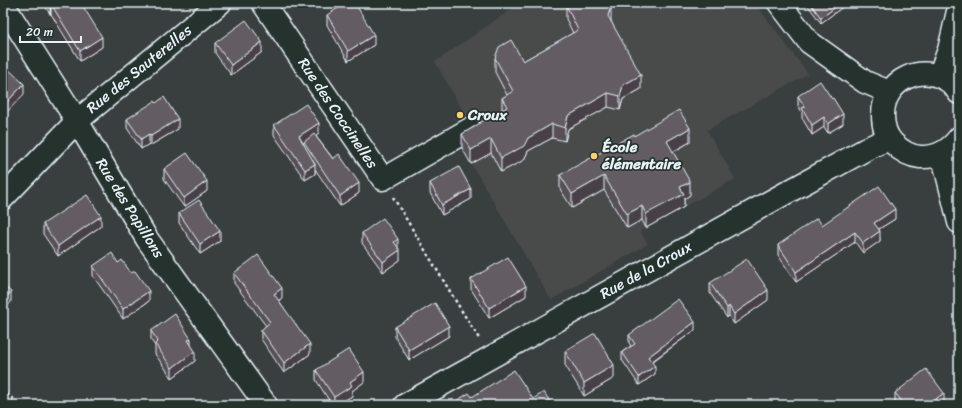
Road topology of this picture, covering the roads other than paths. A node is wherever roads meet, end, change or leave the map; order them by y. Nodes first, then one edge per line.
1 (220, 3) edge
2 (263, 3) edge
3 (779, 3) edge
4 (3, 4) edge
5 (959, 7) edge
6 (939, 76) junction
7 (889, 92) junction
8 (959, 93) edge
9 (77, 120) junction
10 (470, 129) edge
11 (959, 138) edge
12 (889, 139) junction
13 (942, 153) junction
14 (3, 198) edge
15 (959, 222) edge
16 (266, 405) edge
17 (405, 405) edge

1 - 9 street, Rue des Sauterelles
2 - 10 street, Rue des Coccinelles
3 - 7 street
4 - 9 street, Rue des Papillons
5 - 6 street
6 - 7 street
6 - 8 street
7 - 12 street
9 - 14 street, Rue des Sauterelles
9 - 16 street, Rue des Papillons
11 - 13 street
12 - 13 street
12 - 17 street, Rue de la Croux
13 - 15 street

